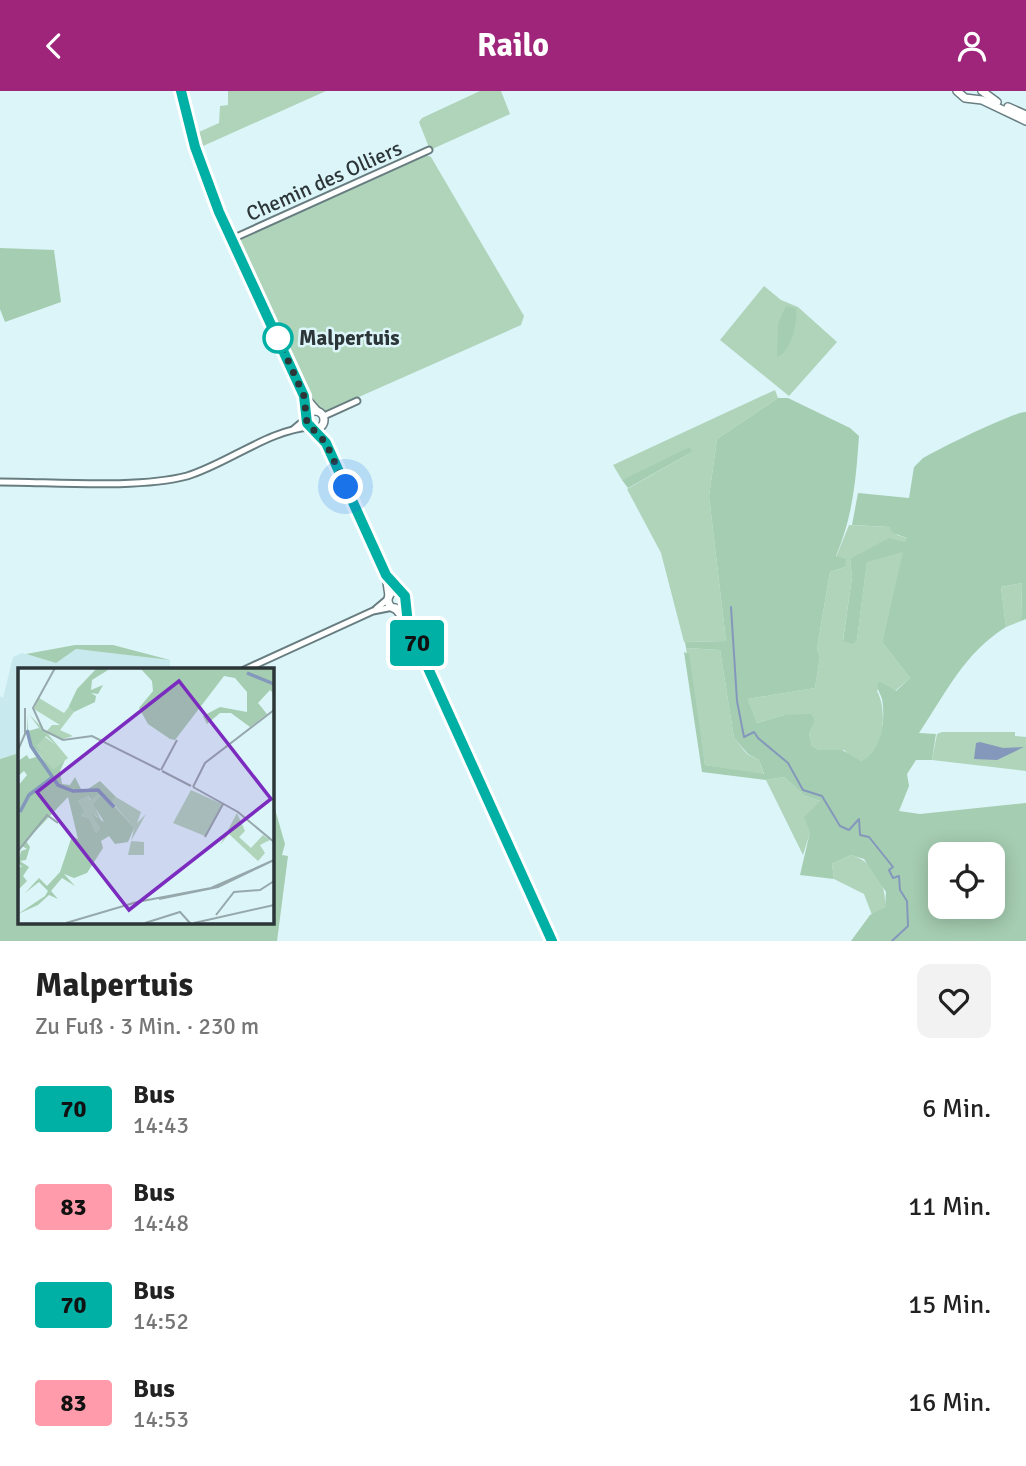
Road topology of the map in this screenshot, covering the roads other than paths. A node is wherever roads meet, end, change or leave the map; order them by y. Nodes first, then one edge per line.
1 (180, 91) edge
2 (981, 91) edge
3 (958, 92) edge
4 (973, 99) junction
5 (1026, 115) edge
6 (1026, 121) edge
7 (429, 151) dead end
8 (232, 239) junction
9 (304, 396) junction
10 (357, 401) dead end
11 (307, 417) junction
12 (321, 417) junction
13 (312, 428) junction
14 (291, 431) junction
15 (326, 443) junction
16 (0, 482) edge
17 (386, 575) junction
18 (400, 592) junction
19 (389, 597) junction
20 (405, 603) junction
21 (394, 608) junction
22 (373, 611) junction
23 (408, 624) junction
24 (248, 668) edge
25 (552, 941) edge

1 - 8 main road
2 - 4 main road
2 - 5 main road
3 - 4 main road
4 - 6 main road
7 - 8 street, Chemin des Olliers
8 - 9 main road
9 - 11 main road
9 - 12 main road
10 - 12 street
11 - 12 main road
11 - 13 main road
11 - 14 street
12 - 13 main road
12 - 15 main road
13 - 14 street
13 - 15 main road
14 - 16 street
15 - 17 main road
17 - 18 main road
17 - 19 main road
18 - 19 main road
18 - 20 main road
19 - 21 main road
19 - 22 street
20 - 21 main road
20 - 23 main road
21 - 22 street
21 - 23 main road
22 - 24 street
23 - 25 main road

